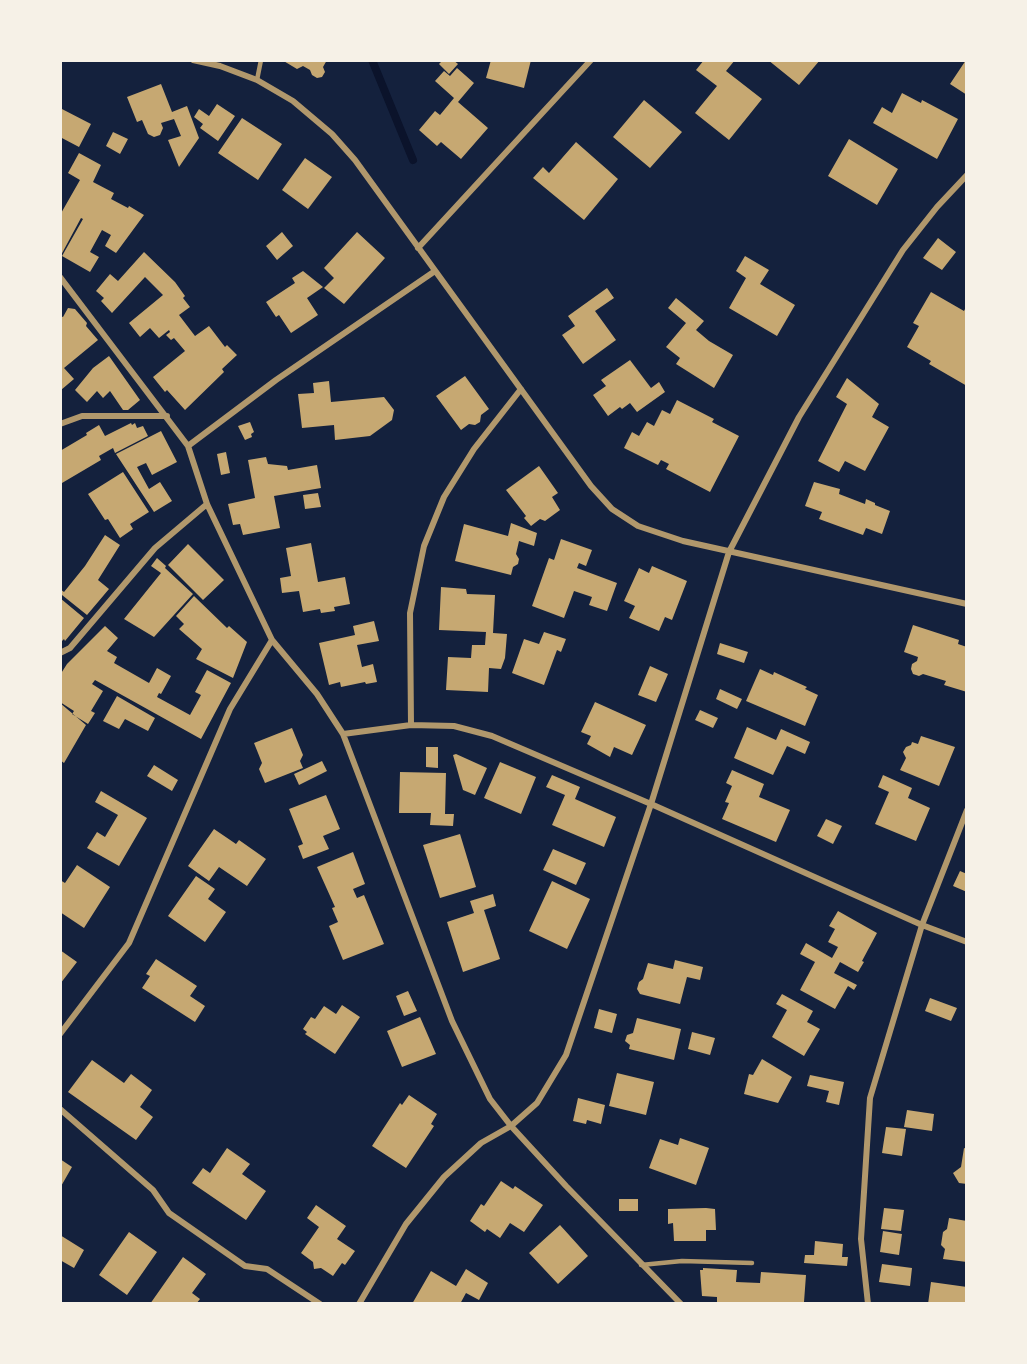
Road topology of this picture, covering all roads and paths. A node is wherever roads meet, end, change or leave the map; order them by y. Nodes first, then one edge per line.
1 (193, 60) edge
2 (261, 60) edge
3 (591, 60) edge
4 (256, 80) junction
5 (967, 175) edge
6 (418, 248) junction
7 (435, 271) junction
8 (60, 277) edge
9 (521, 389) junction
10 (167, 416) junction
11 (60, 424) edge
12 (188, 446) junction
13 (207, 504) junction
14 (729, 552) junction
15 (967, 604) edge
16 (272, 640) junction
17 (60, 653) edge
18 (411, 725) junction
19 (343, 734) junction
20 (651, 804) junction
21 (967, 810) edge
22 (922, 925) junction
23 (967, 942) edge
24 (60, 1034) edge
25 (60, 1109) edge
26 (511, 1126) junction
27 (752, 1263) dead end
28 (641, 1264) junction
29 (320, 1304) edge
30 (359, 1304) edge
31 (681, 1304) edge
32 (868, 1304) edge

1 - 4 street
2 - 4 lane
3 - 6 street
4 - 6 street
5 - 14 street
6 - 7 street
7 - 9 street
7 - 12 street
8 - 10 street
9 - 14 street
9 - 18 street
10 - 11 street
10 - 12 street
12 - 13 street
13 - 16 street
13 - 17 street
14 - 15 street
14 - 20 street
16 - 19 street
16 - 24 street
18 - 19 street
18 - 20 street
19 - 26 street
20 - 22 street
20 - 26 street
21 - 22 street
22 - 23 street
22 - 32 street
25 - 29 street
26 - 28 street
26 - 30 street
27 - 28 lane
28 - 31 street

